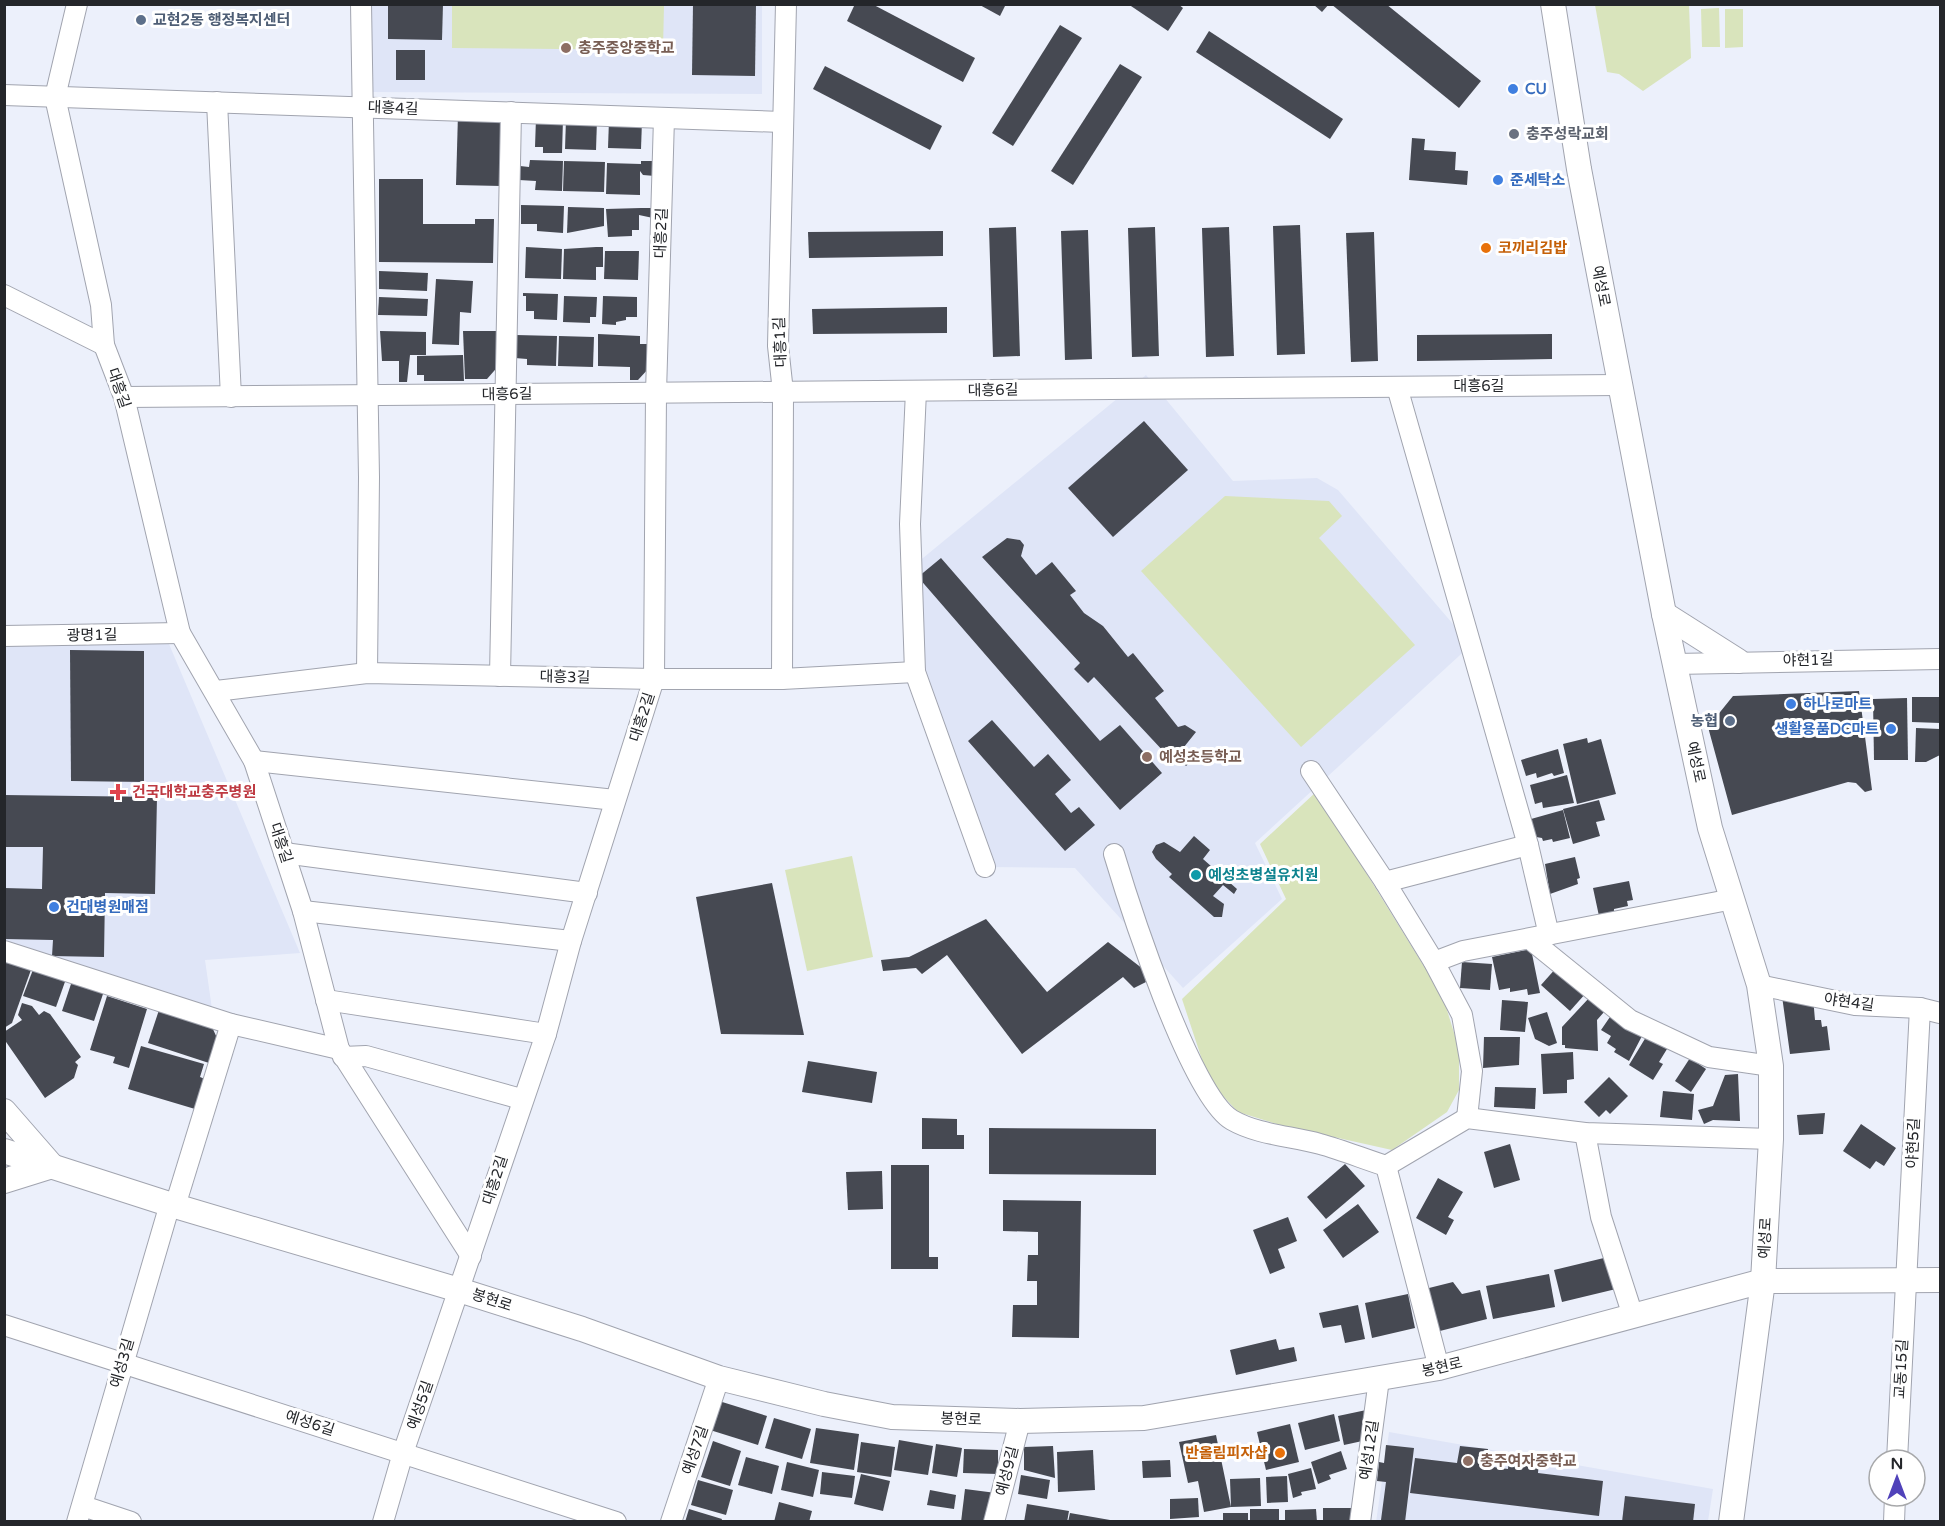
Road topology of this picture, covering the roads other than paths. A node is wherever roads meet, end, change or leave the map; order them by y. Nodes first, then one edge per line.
1 (76, 4) edge
2 (361, 4) edge
3 (786, 4) edge
4 (1553, 4) edge
5 (4, 95) edge
6 (55, 97) junction
7 (217, 102) junction
8 (362, 107) junction
9 (511, 112) junction
10 (664, 118) junction
11 (782, 122) junction
12 (4, 295) edge
13 (104, 345) junction
14 (1619, 385) junction
15 (1397, 387) junction
16 (916, 391) junction
17 (783, 392) junction
18 (656, 393) junction
19 (507, 394) junction
20 (231, 396) junction
21 (367, 396) junction
22 (124, 398) junction
23 (1664, 614) junction
24 (180, 633) junction
25 (4, 636) edge
26 (1941, 658) edge
27 (1738, 661) junction
28 (1675, 664) junction
29 (915, 672) junction
30 (367, 673) junction
31 (500, 676) junction
32 (782, 679) junction
33 (654, 680) junction
34 (216, 691) junction
35 (254, 761) junction
36 (1311, 771) dead end
37 (615, 800) junction
38 (1528, 845) junction
39 (284, 853) junction
40 (1114, 854) dead end
41 (985, 867) dead end
42 (1385, 882) junction
43 (587, 893) junction
44 (1732, 899) junction
45 (303, 911) junction
46 (1540, 937) junction
47 (571, 941) junction
48 (4, 951) edge
49 (1434, 962) junction
50 (1759, 985) junction
51 (326, 1000) junction
52 (1920, 1008) junction
53 (1941, 1012) edge
54 (231, 1024) junction
55 (546, 1034) junction
56 (341, 1053) junction
57 (1771, 1066) junction
58 (521, 1099) junction
59 (4, 1111) edge
60 (1467, 1118) junction
61 (1584, 1133) junction
62 (1771, 1139) junction
63 (4, 1151) edge
64 (52, 1166) junction
65 (1386, 1166) junction
66 (4, 1181) edge
67 (172, 1205) junction
68 (471, 1256) junction
69 (1906, 1278) junction
70 (1941, 1280) edge
71 (1763, 1281) junction
72 (459, 1290) junction
73 (1633, 1316) junction
74 (4, 1325) edge
75 (122, 1363) junction
76 (1439, 1368) junction
77 (719, 1378) junction
78 (1379, 1379) junction
79 (1020, 1421) junction
80 (1898, 1448) edge
81 (403, 1453) junction
82 (80, 1514) edge
83 (131, 1521) edge
84 (383, 1521) edge
85 (616, 1521) edge
86 (671, 1521) edge
87 (994, 1521) edge
88 (1360, 1521) edge
89 (1731, 1521) edge

1 - 6 street, 대흥길
2 - 8 street
3 - 11 street, 대흥1길
4 - 14 street, 예성로
5 - 6 street, 대흥4길
6 - 7 street, 대흥4길
6 - 13 street, 대흥길
7 - 8 street, 대흥4길
7 - 20 street
8 - 9 street, 대흥4길
8 - 21 street
9 - 10 street, 대흥4길
9 - 19 street
10 - 11 street, 대흥4길
10 - 18 street, 대흥2길
11 - 17 street, 대흥1길
12 - 13 street
13 - 22 street, 대흥길
14 - 15 street, 대흥6길
14 - 23 street, 예성로
15 - 16 street, 대흥6길
15 - 38 street
16 - 17 street, 대흥6길
16 - 29 street
17 - 18 street, 대흥6길
17 - 32 street, 대흥1길
18 - 19 street, 대흥6길
18 - 33 street, 대흥2길
19 - 21 street, 대흥6길
19 - 31 street
20 - 21 street, 대흥6길
20 - 22 street, 대흥6길
21 - 30 street
22 - 24 street, 대흥길
23 - 27 street
23 - 28 street, 예성로
24 - 25 street, 광명1길
24 - 34 street, 대흥길
26 - 27 street, 야현1길
27 - 28 street, 야현1길
28 - 44 street, 예성로
29 - 32 street, 대흥3길
29 - 41 street
30 - 31 street, 대흥3길
30 - 34 street, 대흥3길
31 - 33 street, 대흥3길
32 - 33 street, 대흥3길
33 - 37 street, 대흥2길
34 - 35 street, 대흥길
35 - 37 street
35 - 39 street, 대흥길
36 - 42 street
37 - 43 street, 대흥2길
38 - 42 street
38 - 46 street
39 - 43 street
39 - 45 street, 대흥길
40 - 65 street
42 - 49 street
43 - 47 street, 대흥2길
44 - 46 street
44 - 50 street, 예성로
45 - 47 street
45 - 51 street, 대흥길
46 - 49 street
46 - 57 street
47 - 55 street, 대흥2길
48 - 54 street
49 - 60 street
50 - 52 street, 야현4길
50 - 57 street, 예성로
51 - 55 street
51 - 56 street, 대흥길
52 - 53 street, 야현4길
52 - 69 street, 야현5길
54 - 56 street
54 - 67 street, 예성3길
55 - 58 street, 대흥2길
56 - 58 street
56 - 68 street, 대흥길
57 - 62 street, 예성로
58 - 68 street, 대흥2길
59 - 64 street
60 - 61 street
60 - 65 street
61 - 62 street
61 - 73 street
62 - 71 street, 예성로
63 - 64 street, 봉현로
64 - 66 street
64 - 67 street, 봉현로
65 - 76 street
67 - 72 street, 봉현로
67 - 75 street, 예성3길
68 - 72 street, 대흥2길
69 - 70 street, 봉현로
69 - 71 street, 봉현로
69 - 80 street, 교동15길
71 - 73 street, 봉현로
71 - 89 street, 예성로
72 - 77 street, 봉현로
72 - 81 street, 예성5길
73 - 76 street, 봉현로
74 - 75 street, 예성6길
75 - 81 street, 예성6길
75 - 82 street, 예성3길
76 - 78 street, 봉현로
77 - 79 street, 봉현로
77 - 86 street, 예성7길
78 - 79 street, 봉현로
78 - 88 street, 예성12길
79 - 87 street, 예성9길
81 - 84 street, 예성5길
81 - 85 street, 예성6길
82 - 83 street

